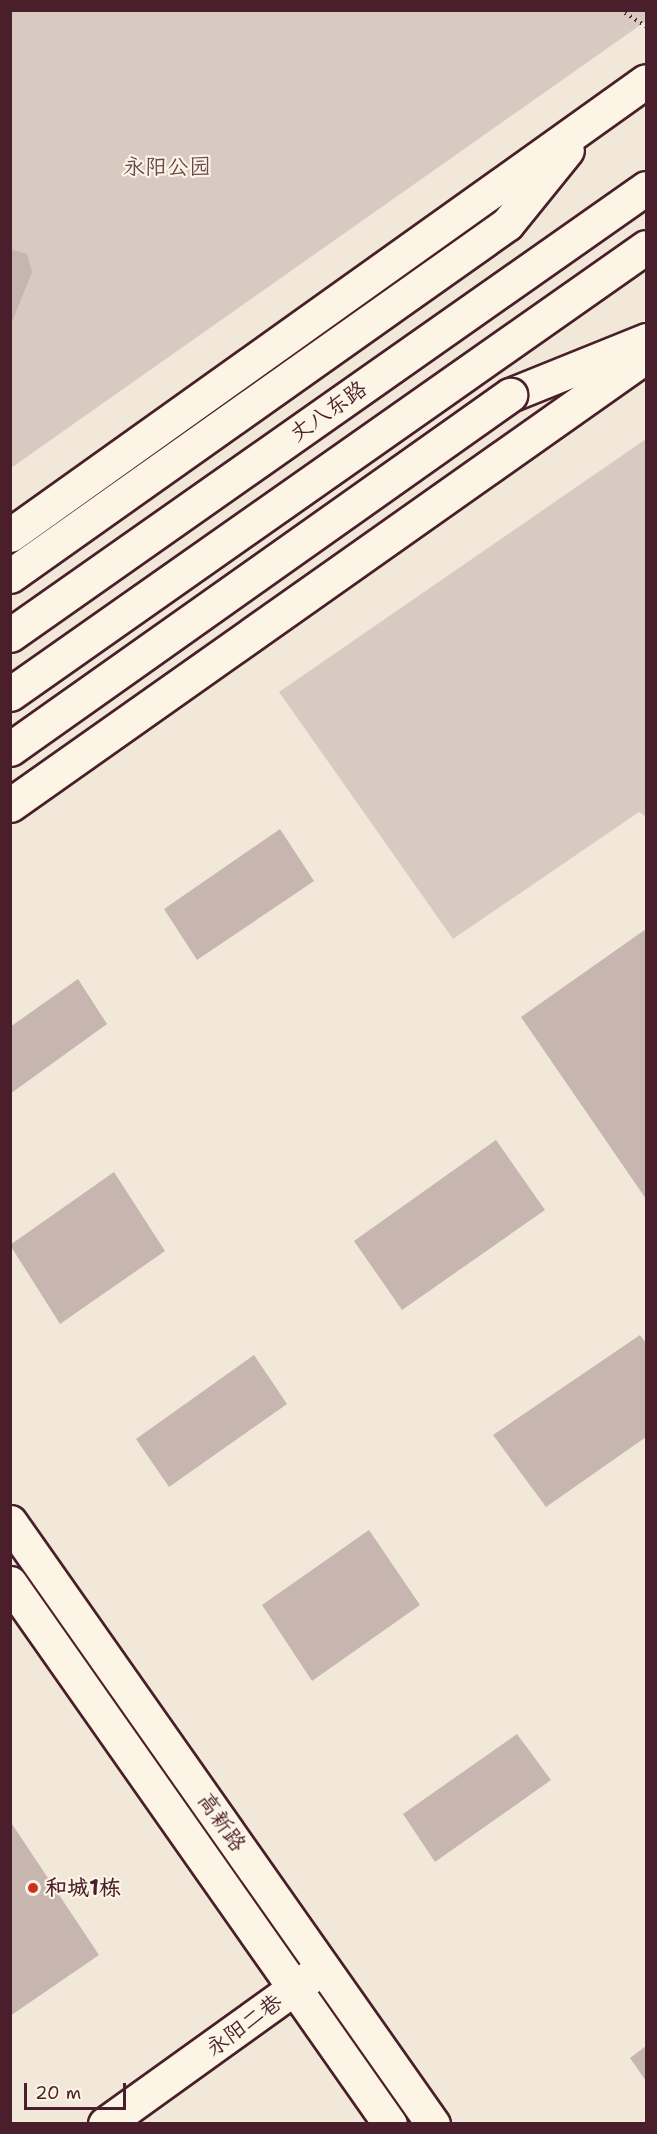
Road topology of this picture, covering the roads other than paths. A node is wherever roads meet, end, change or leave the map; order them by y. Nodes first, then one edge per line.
1 (646, 81) edge
2 (595, 116) junction
3 (646, 188) edge
4 (646, 247) edge
5 (646, 340) edge
6 (646, 356) edge
7 (10, 535) edge
8 (10, 576) edge
9 (10, 635) edge
10 (10, 694) edge
11 (10, 749) edge
12 (10, 805) edge
13 (10, 1522) edge
14 (10, 1583) edge
15 (324, 1967) junction
16 (296, 1988) junction
17 (105, 2124) edge
18 (390, 2124) edge
19 (433, 2124) edge

1 - 2 main road
2 - 7 main road
2 - 8 main road
3 - 9 main road, 丈八东路, bridge
4 - 10 main road, bridge
5 - 11 main road, bridge
6 - 12 main road
13 - 15 main road, 高新路
14 - 16 main road, 高新路
15 - 16 main road, 永阳二巷
15 - 19 main road, 高新路
16 - 17 main road, 永阳二巷
16 - 18 main road, 高新路

